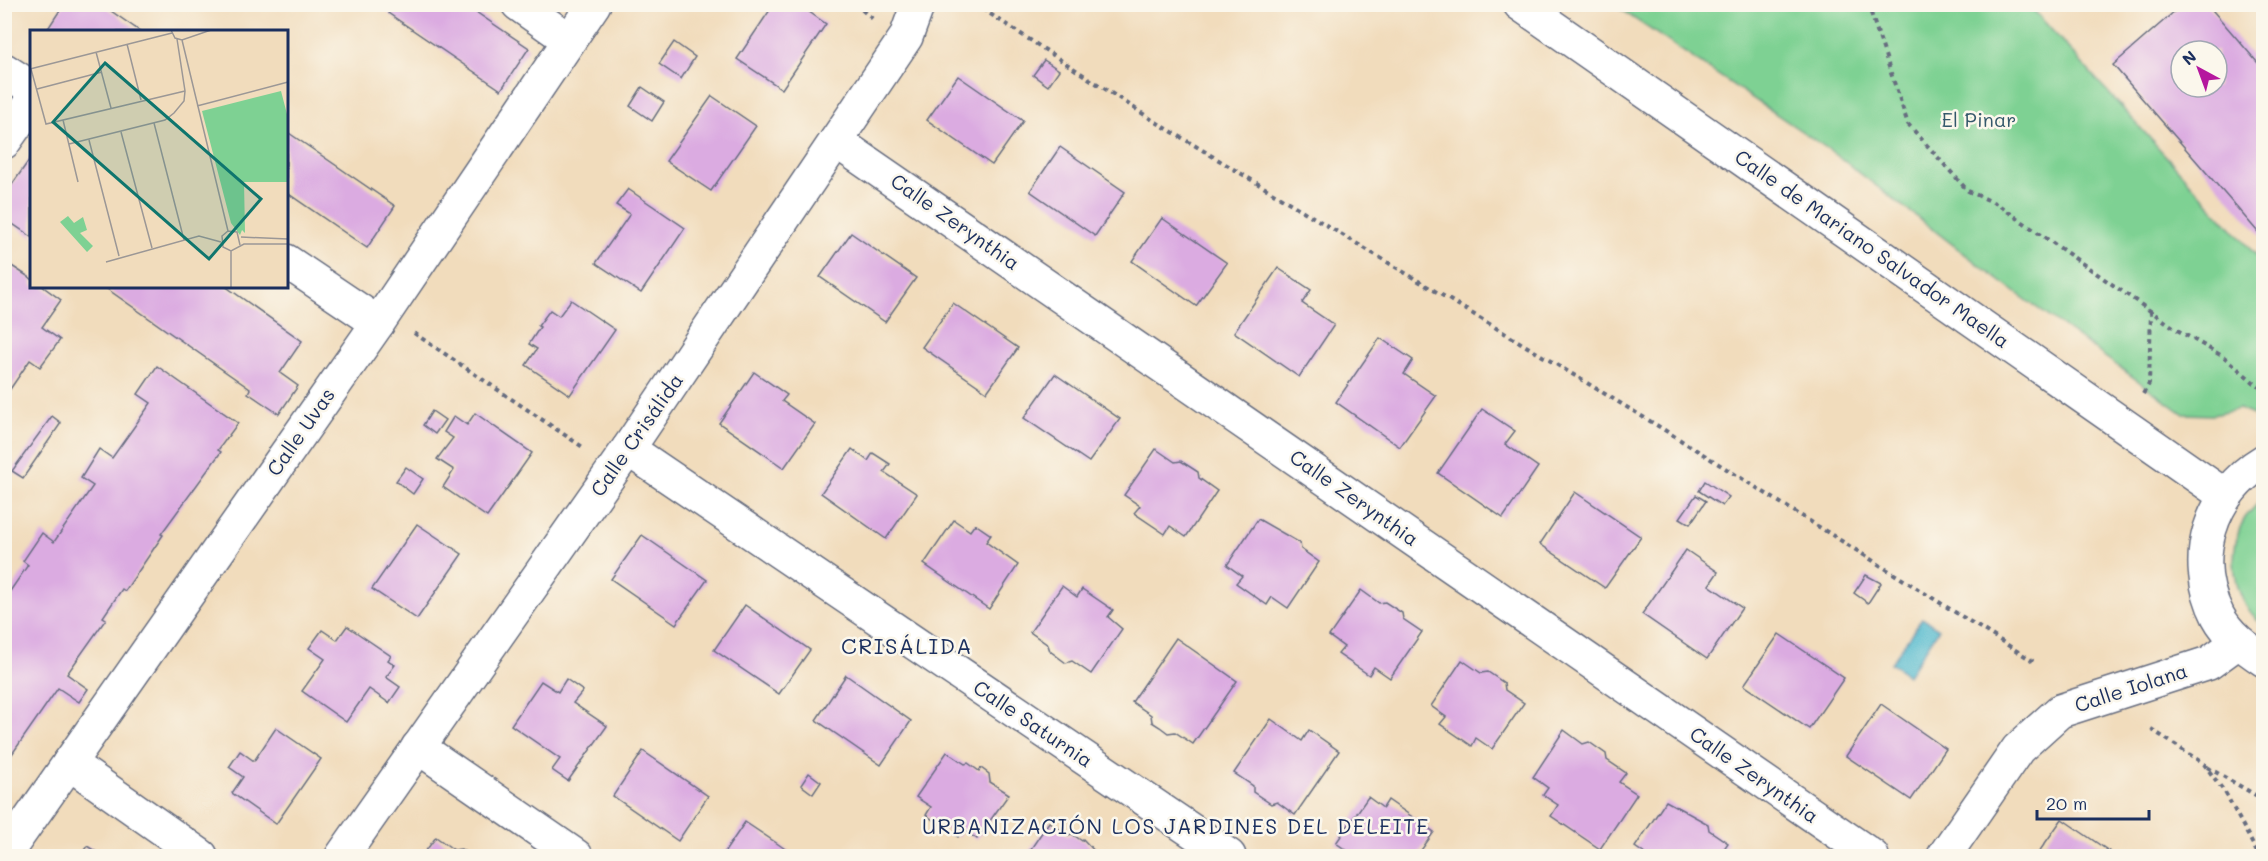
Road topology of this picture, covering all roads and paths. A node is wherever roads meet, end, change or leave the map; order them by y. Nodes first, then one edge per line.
1 (518, 4) edge
2 (594, 4) edge
3 (918, 4) edge
4 (975, 4) edge
5 (1520, 4) edge
6 (1868, 4) edge
7 (569, 40) junction
8 (4, 69) edge
9 (30, 87) edge
10 (30, 105) edge
11 (836, 141) junction
12 (4, 142) edge
13 (288, 262) edge
14 (2151, 310) junction
15 (381, 318) junction
16 (2264, 391) edge
17 (2142, 395) dead end
18 (628, 449) junction
19 (2264, 461) edge
20 (599, 489) junction
21 (2224, 495) junction
22 (2251, 651) edge
23 (2033, 661) dead end
24 (2151, 729) dead end
25 (418, 747) junction
26 (69, 763) junction
27 (2204, 765) junction
28 (2264, 800) edge
29 (4, 856) edge
30 (201, 856) edge
31 (342, 856) edge
32 (576, 856) edge
33 (1229, 856) edge
34 (1872, 856) edge
35 (1944, 856) edge
36 (2259, 856) edge

1 - 7 street
2 - 7 street, Calle Uvas
3 - 11 street, Calle Crisálida
4 - 23 path
5 - 21 street, Calle de Mariano Salvador Maella
6 - 14 path
7 - 15 street, Calle Uvas
8 - 9 street
10 - 12 street
11 - 18 street, Calle Crisálida
11 - 34 street, Calle Zerynthia
13 - 15 street
14 - 16 path
14 - 17 path
15 - 20 path
15 - 26 street, Calle Uvas
18 - 20 street, Calle Crisálida
18 - 33 street, Calle Saturnia
19 - 21 street
20 - 25 street, Calle Crisálida
21 - 22 street
22 - 35 street, Calle Iolana
24 - 27 path
25 - 31 street, Calle Crisálida
25 - 32 street
26 - 29 street, Calle Uvas
26 - 30 street
27 - 28 path
27 - 36 path

